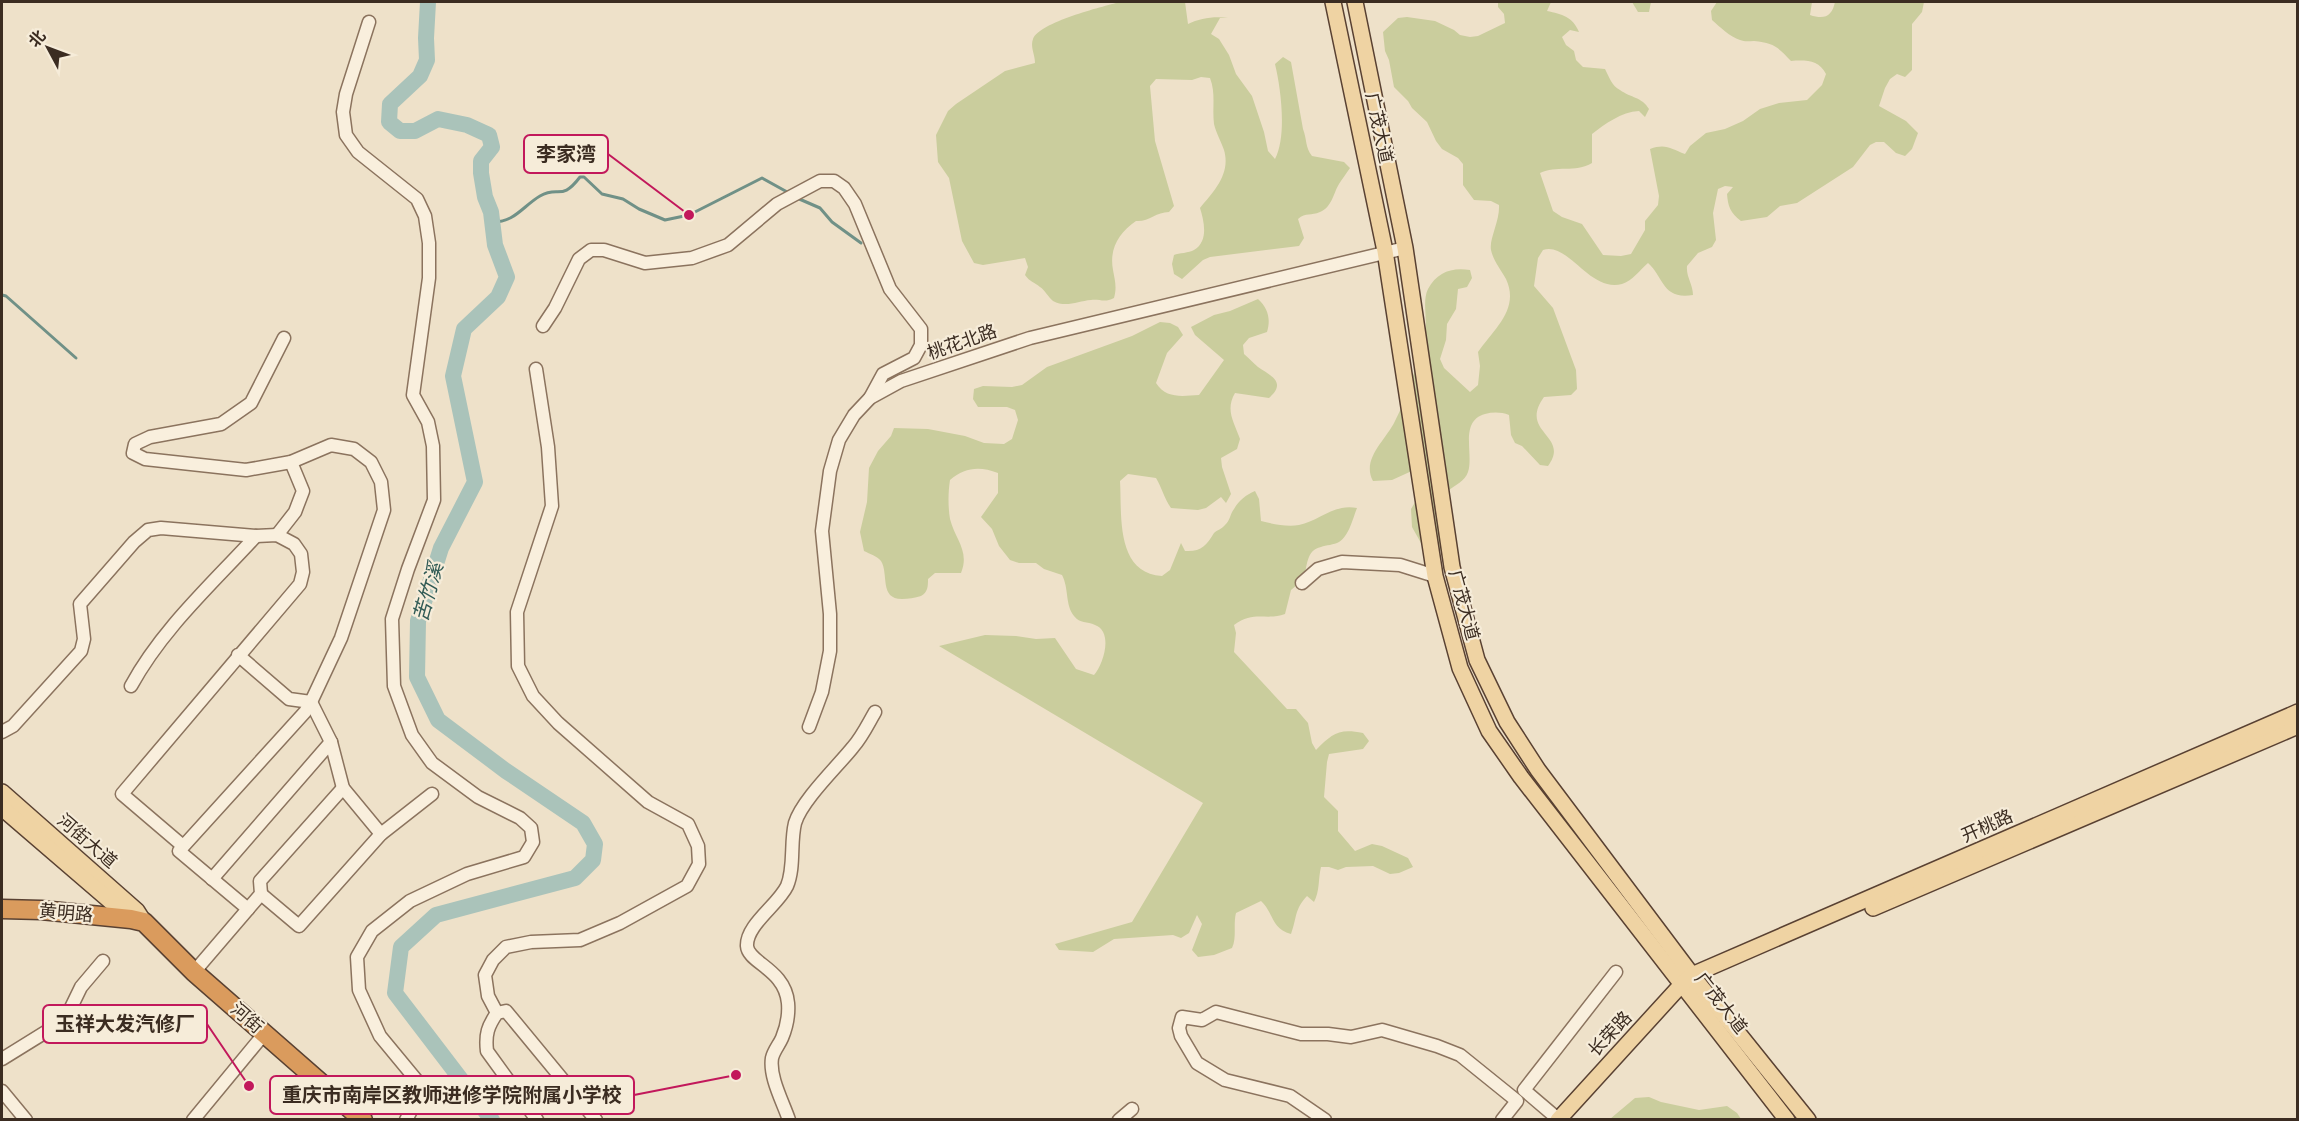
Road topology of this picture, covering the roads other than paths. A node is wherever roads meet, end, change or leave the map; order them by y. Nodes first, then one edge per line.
1 (1334, 2) edge
2 (1355, 2) edge
3 (369, 22) dead end
4 (1405, 248) junction
5 (1385, 251) junction
6 (543, 326) dead end
7 (284, 338) dead end
8 (536, 369) dead end
9 (870, 398) junction
10 (291, 462) junction
11 (277, 535) junction
12 (256, 536) junction
13 (1435, 576) junction
14 (1302, 583) dead end
15 (238, 655) junction
16 (131, 686) dead end
17 (311, 702) junction
18 (875, 712) dead end
19 (2298, 712) edge
20 (2298, 726) edge
21 (809, 727) dead end
22 (2, 732) edge
23 (331, 742) junction
24 (342, 788) junction
25 (2, 792) edge
26 (432, 794) dead end
27 (2, 808) edge
28 (381, 834) junction
29 (183, 846) junction
30 (212, 879) junction
31 (261, 894) junction
32 (2, 909) edge
33 (248, 909) junction
34 (137, 921) junction
35 (104, 961) dead end
36 (194, 972) junction
37 (1616, 972) dead end
38 (1690, 984) junction
39 (502, 1012) junction
40 (264, 1034) junction
41 (2, 1059) edge
42 (2, 1091) edge
43 (26, 1119) edge
44 (193, 1119) edge
45 (363, 1119) edge
46 (406, 1119) edge
47 (537, 1119) edge
48 (596, 1119) edge
49 (789, 1119) edge
50 (1325, 1119) edge
51 (1502, 1119) edge
52 (1562, 1119) edge
53 (1787, 1119) edge
54 (1808, 1119) edge

1 - 5 main road, 广茂大道
2 - 4 main road, 广茂大道
3 - 46 street
4 - 5 street, 桃花北路
4 - 38 main road, 广茂大道
5 - 9 street, 桃花北路
5 - 13 main road, 广茂大道
6 - 9 street
7 - 10 street
8 - 39 street
9 - 21 street, 桃花北路
10 - 11 street
10 - 17 street
11 - 12 street
11 - 15 street
12 - 16 street
12 - 22 street
13 - 14 street
13 - 38 main road, 广茂大道
15 - 17 street
15 - 29 street
17 - 23 street
17 - 29 street
18 - 49 street
19 - 38 main road, 开桃路
20 - 38 main road, 开桃路
23 - 24 street
23 - 30 street
24 - 28 street
24 - 31 street
25 - 34 main road, 河街大道
26 - 28 street
27 - 34 main road, 河街大道
28 - 31 street
29 - 30 street
30 - 33 street
31 - 33 street
32 - 34 highway, 黄明路
33 - 36 street
34 - 36 highway, 河街
35 - 41 street
36 - 40 highway, 河街
37 - 52 street
38 - 52 main road, 长荣路
38 - 53 main road, 广茂大道
38 - 54 main road, 广茂大道
39 - 47 street
39 - 48 street
40 - 44 street
40 - 45 highway, 河街
42 - 43 street
50 - 51 street

